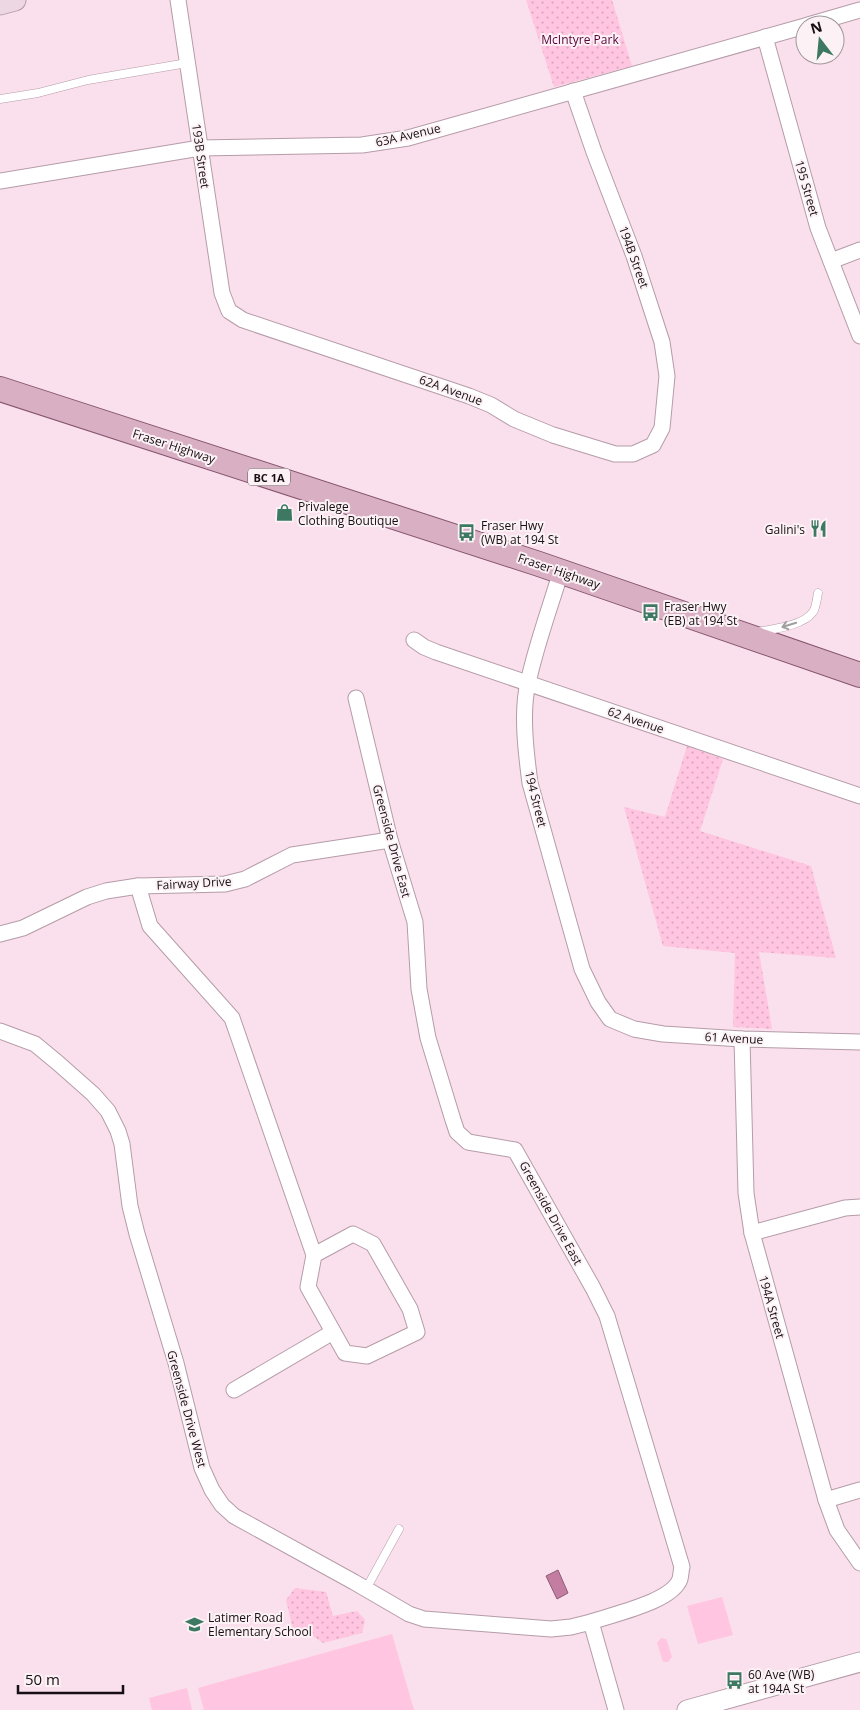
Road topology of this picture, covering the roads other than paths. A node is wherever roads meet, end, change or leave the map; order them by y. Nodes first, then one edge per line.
1 (16, 0) edge
2 (178, 0) edge
3 (0, 4) edge
4 (860, 10) edge
5 (842, 15) edge
6 (795, 28) edge
7 (765, 37) junction
8 (188, 63) junction
9 (573, 91) junction
10 (0, 99) edge
11 (200, 148) junction
12 (0, 181) edge
13 (860, 250) edge
14 (831, 261) junction
15 (229, 311) joint
16 (860, 336) edge
17 (0, 389) edge
18 (662, 428) joint
19 (561, 571) junction
20 (818, 593) dead end
21 (742, 635) junction
22 (414, 640) dead end
23 (860, 675) edge
24 (527, 684) junction
25 (356, 698) dead end
26 (860, 796) edge
27 (390, 840) junction
28 (138, 886) junction
29 (0, 934) edge
30 (610, 1019) joint
31 (0, 1031) edge
32 (742, 1039) junction
33 (860, 1042) edge
34 (860, 1207) edge
35 (752, 1233) junction
36 (314, 1255) junction
37 (333, 1332) junction
38 (234, 1390) dead end
39 (860, 1490) edge
40 (826, 1500) junction
41 (399, 1528) dead end
42 (860, 1563) edge
43 (366, 1589) junction
44 (591, 1622) junction
45 (860, 1662) edge
46 (616, 1710) edge
47 (687, 1710) edge

1 - 3 main road
2 - 8 street, 193B Street
4 - 5 street, 63A Avenue
6 - 7 street, 63A Avenue
7 - 9 street, 63A Avenue
7 - 14 street, 195 Street
8 - 10 lane
8 - 11 street, 193B Street
9 - 11 street, 63A Avenue
9 - 18 street, 194B Street
11 - 12 street, 63A Avenue
11 - 15 street, 193B Street
13 - 14 street
14 - 16 street, 195 Street
15 - 18 street, 62A Avenue
17 - 19 main road, Fraser Highway / BC 1A
19 - 21 main road, Fraser Highway / BC 1A
19 - 24 street, 194 Street
20 -> 21 lane
21 - 23 main road, Fraser Highway / BC 1A
22 - 24 street, 62 Avenue
24 - 26 street, 62 Avenue
24 - 30 street, 194 Street
25 - 27 street, Greenside Drive East
27 - 28 street, Fairway Drive
27 - 44 street, Greenside Drive East
28 - 29 street, Fairway Drive
28 - 36 street
30 - 32 street, 61 Avenue
31 - 43 street, Greenside Drive West
32 - 33 street, 61 Avenue
32 - 35 street, 194A Street
34 - 35 street
35 - 40 street, 194A Street
36 - 37 street
36 - 37 street
37 - 38 street
39 - 40 street
40 - 42 street, 194A Street
41 - 43 lane
43 - 44 street, Greenside Drive West
44 - 46 street
45 - 47 street

